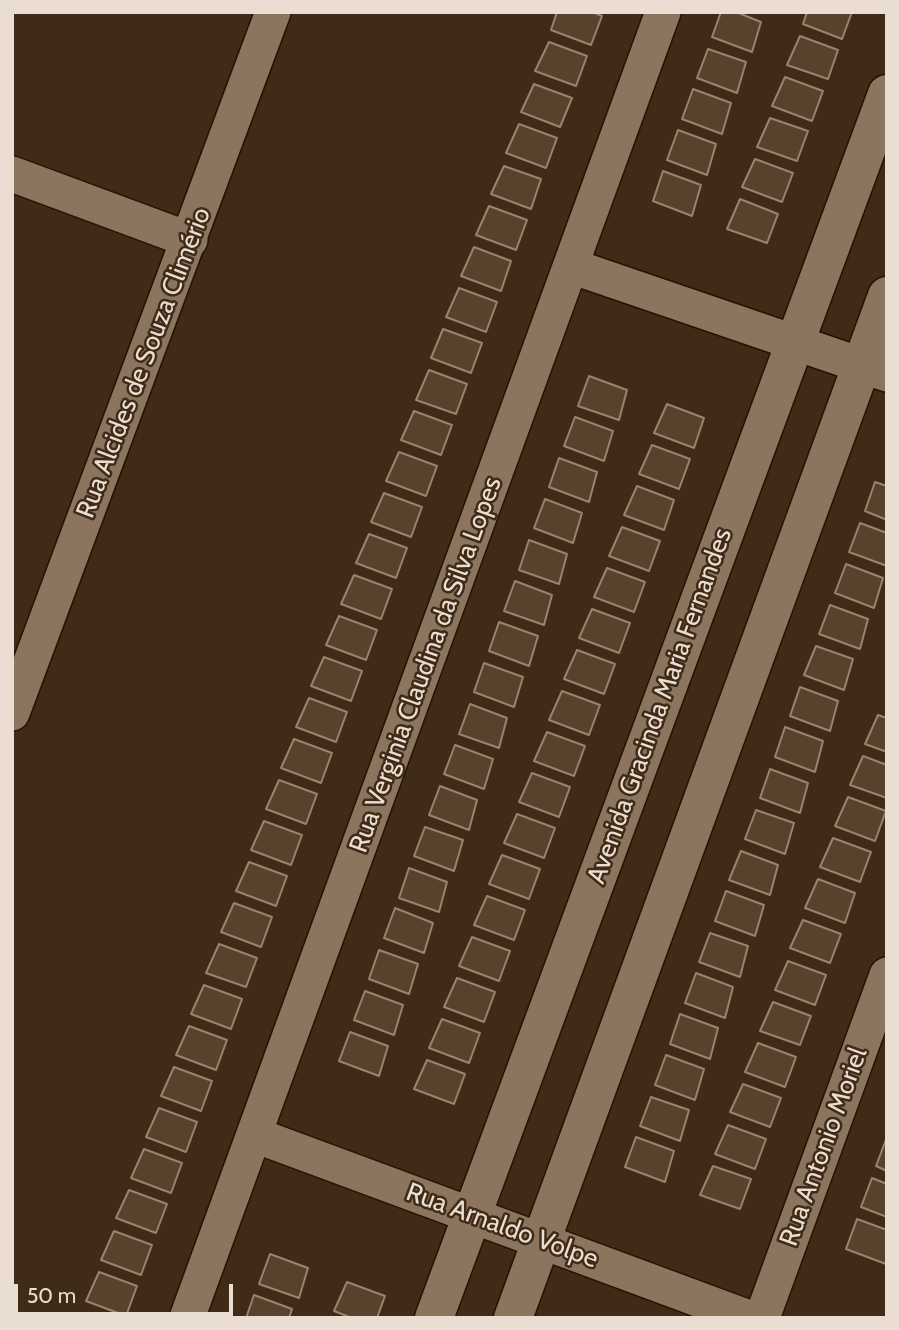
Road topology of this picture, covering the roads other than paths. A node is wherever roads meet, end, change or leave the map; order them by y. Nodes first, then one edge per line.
1 (273, 12) edge
2 (663, 12) edge
3 (887, 94) edge
4 (12, 174) edge
5 (190, 240) junction
6 (571, 265) junction
7 (887, 296) edge
8 (795, 341) junction
9 (874, 370) edge
10 (12, 713) edge
11 (887, 975) edge
12 (255, 1135) junction
13 (471, 1215) junction
14 (541, 1241) junction
15 (187, 1318) edge
16 (434, 1318) edge
17 (513, 1318) edge
18 (749, 1318) edge
19 (762, 1318) edge

1 - 5 street, Rua Alcides de Souza Climério
2 - 6 street, Rua Verginia Claudina da Silva Lopes
3 - 8 street, Avenida Gracinda Maria Fernandes
4 - 5 street
5 - 10 street, Rua Alcides de Souza Climério
6 - 8 street
6 - 12 street, Rua Verginia Claudina da Silva Lopes
7 - 9 street
8 - 9 street
8 - 13 street, Avenida Gracinda Maria Fernandes
9 - 14 street
11 - 19 street, Rua Antonio Moriel
12 - 13 street, Rua Arnaldo Volpe
12 - 15 street, Rua Verginia Claudina da Silva Lopes
13 - 14 street, Rua Arnaldo Volpe
13 - 16 street, Avenida Gracinda Maria Fernandes
14 - 17 street
14 - 18 street, Rua Arnaldo Volpe

